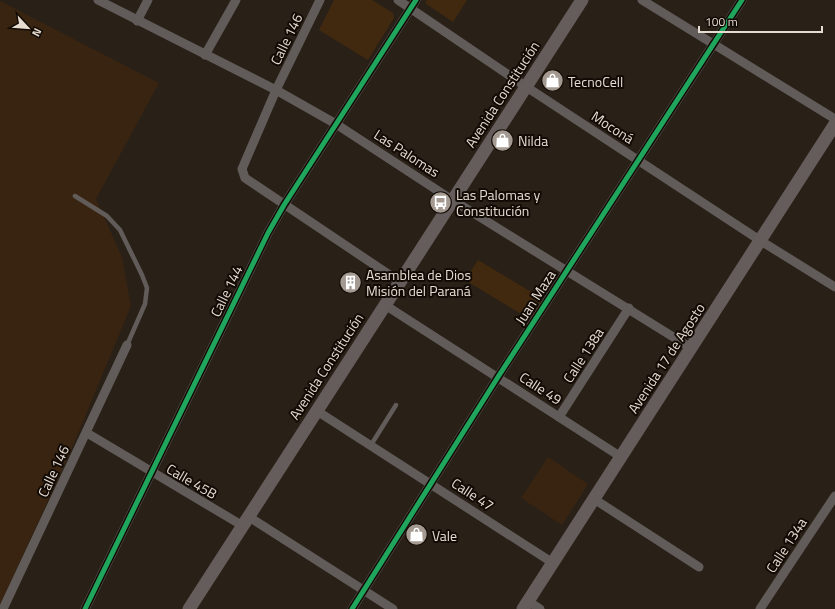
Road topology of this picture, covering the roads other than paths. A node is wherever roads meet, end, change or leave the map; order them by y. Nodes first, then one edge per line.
1 (98, 0) edge
2 (148, 0) edge
3 (236, 0) edge
4 (320, 0) edge
5 (398, 0) edge
6 (582, 0) edge
7 (642, 0) edge
8 (742, 0) edge
9 (413, 4) edge
10 (137, 21) junction
11 (713, 45) junction
12 (205, 55) junction
13 (525, 86) junction
14 (276, 90) junction
15 (835, 119) edge
16 (336, 124) junction
17 (835, 124) edge
18 (639, 160) junction
19 (75, 196) dead end
20 (453, 200) junction
21 (284, 205) junction
22 (761, 241) junction
23 (568, 270) junction
24 (400, 282) junction
25 (835, 287) edge
26 (385, 304) junction
27 (629, 308) junction
28 (127, 345) joint
29 (691, 348) junction
30 (498, 377) junction
31 (396, 405) dead end
32 (317, 411) junction
33 (559, 416) junction
34 (87, 433) junction
35 (371, 445) junction
36 (621, 456) junction
37 (151, 473) junction
38 (432, 484) junction
39 (835, 496) edge
40 (594, 499) junction
41 (246, 522) junction
42 (553, 563) junction
43 (699, 567) dead end
44 (364, 590) junction
45 (525, 605) edge
46 (3, 609) edge
47 (85, 609) edge
48 (189, 609) edge
49 (352, 609) edge
50 (393, 609) edge
51 (540, 609) edge
52 (760, 609) edge

1 - 10 street, Las Palomas
2 - 10 street
3 - 12 street
4 - 14 street, Calle 146
5 - 9 street, Moconá
6 - 13 main road, Avenida Constitución
7 - 11 street
8 - 11 street, Juan Maza
9 - 13 street, Moconá
9 - 16 street, Calle 144
10 - 12 street, Las Palomas
11 - 15 street
11 - 18 street, Juan Maza
12 - 14 street, Las Palomas
13 - 18 street, Moconá
13 - 20 main road, Avenida Constitución
14 - 16 street, Las Palomas
14 - 21 street, Calle 146
16 - 20 street, Las Palomas
16 - 21 street, Calle 144
17 - 22 main road, Avenida 17 de Agosto
18 - 22 street, Moconá
18 - 23 street, Juan Maza
19 - 28 lane
20 - 23 street, Las Palomas
20 - 24 main road, Avenida Constitución
21 - 24 street, Calle 146
21 - 37 street, Calle 144
22 - 25 street, Moconá
22 - 29 main road, Avenida 17 de Agosto
23 - 27 street, Las Palomas
23 - 30 street, Juan Maza
24 - 26 main road, Avenida Constitución
26 - 30 street, Calle 49
26 - 32 main road, Avenida Constitución
27 - 29 street, Las Palomas
27 - 33 street, Calle 138a
28 - 34 street, Calle 146
29 - 36 main road, Avenida 17 de Agosto
30 - 33 street, Calle 49
30 - 38 street, Juan Maza
31 - 35 lane
32 - 35 street, Calle 47
32 - 41 main road, Avenida Constitución
33 - 36 street, Calle 49
34 - 37 street, Calle 45B
34 - 46 street, Calle 146
35 - 38 street, Calle 47
36 - 40 main road, Avenida 17 de Agosto
37 - 41 street, Calle 45B
37 - 47 street, Calle 144
38 - 42 street, Calle 47
38 - 44 street, Juan Maza
39 - 52 street, Calle 134a
40 - 42 main road, Avenida 17 de Agosto
40 - 43 street
41 - 44 street, Calle 45B
41 - 48 main road, Avenida Constitución
42 - 45 main road, Avenida 17 de Agosto
44 - 49 street, Juan Maza
44 - 50 street, Calle 45B
45 - 51 street

